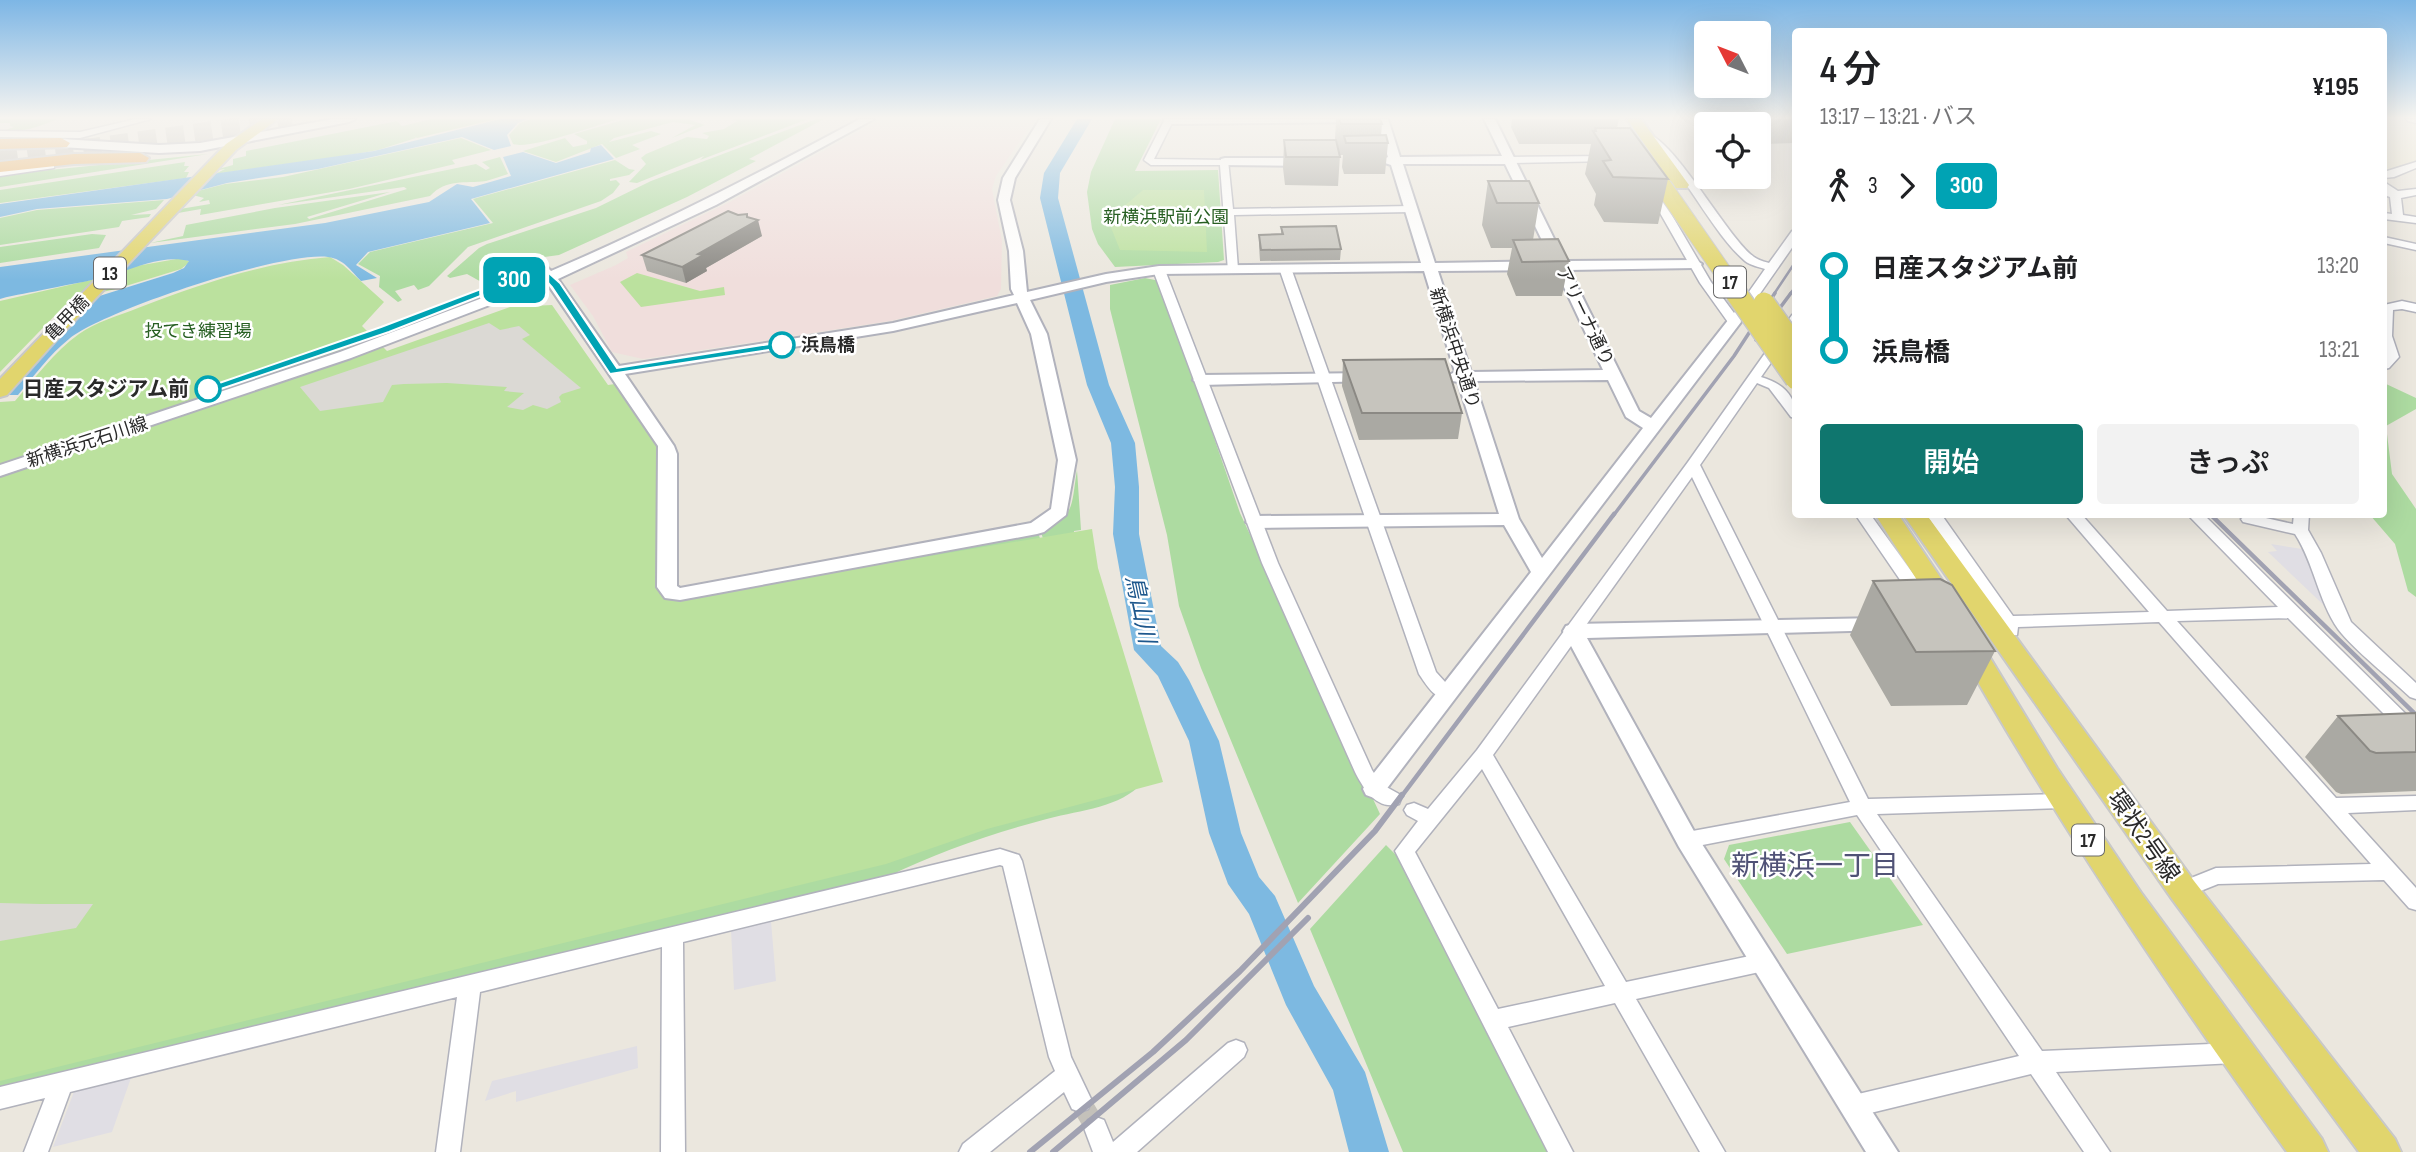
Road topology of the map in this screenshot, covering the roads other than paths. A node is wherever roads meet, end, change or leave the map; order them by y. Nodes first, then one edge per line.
1 (207, 173) edge
2 (748, 173) edge
3 (770, 173) edge
4 (1014, 173) edge
5 (1226, 173) edge
6 (1399, 173) edge
7 (1516, 173) edge
8 (1658, 173) edge
9 (1667, 173) edge
10 (1681, 173) edge
11 (1642, 175) edge
12 (1672, 186) junction
13 (2416, 192) edge
14 (2389, 194) edge
15 (1411, 209) junction
16 (1228, 212) junction
17 (2387, 216) edge
18 (2398, 218) junction
19 (2416, 220) edge
20 (1792, 239) edge
21 (2387, 241) edge
22 (2416, 247) edge
23 (1695, 264) junction
24 (1561, 265) junction
25 (1429, 267) junction
26 (1285, 268) junction
27 (1772, 268) junction
28 (1231, 269) junction
29 (1159, 270) junction
30 (545, 273) junction
31 (509, 288) junction
32 (1022, 299) junction
33 (2416, 307) edge
34 (2387, 308) edge
35 (1734, 322) junction
36 (1792, 328) edge
37 (2387, 340) edge
38 (1792, 343) edge
39 (2387, 362) edge
40 (614, 371) junction
41 (1792, 373) edge
42 (1613, 374) junction
43 (1464, 376) junction
44 (1386, 377) edge
45 (1437, 377) edge
46 (1324, 378) junction
47 (1753, 378) junction
48 (1201, 380) junction
49 (0, 391) edge
50 (1792, 408) edge
51 (1653, 427) junction
52 (0, 458) edge
53 (1693, 465) junction
54 (0, 471) edge
55 (1865, 518) edge
56 (1888, 518) edge
57 (1916, 518) edge
58 (1936, 518) edge
59 (2075, 518) edge
60 (2198, 518) edge
61 (1510, 519) junction
62 (2248, 519) dead end
63 (1374, 520) junction
64 (1255, 522) junction
65 (2301, 522) edge
66 (1541, 573) junction
67 (2292, 612) junction
68 (2162, 617) junction
69 (2008, 622) junction
70 (1944, 624) junction
71 (1905, 625) edge
72 (1773, 627) junction
73 (1573, 631) junction
74 (2020, 664) junction
75 (2416, 693) edge
76 (1447, 694) junction
77 (2416, 734) edge
78 (1483, 755) junction
79 (1374, 789) junction
80 (1392, 799) dead end
81 (2062, 801) junction
82 (2416, 803) edge
83 (2330, 806) junction
84 (1862, 807) junction
85 (1687, 840) junction
86 (2389, 872) junction
87 (2183, 890) junction
88 (2416, 902) edge
89 (673, 936) junction
90 (1764, 962) junction
91 (470, 984) junction
92 (1620, 992) junction
93 (1492, 1020) junction
94 (1236, 1050) dead end
95 (2235, 1053) junction
96 (2037, 1062) junction
97 (1069, 1074) junction
98 (62, 1083) junction
99 (0, 1098) edge
100 (1080, 1101) tunnel mouth
101 (1854, 1106) junction
102 (1096, 1128) tunnel mouth
103 (36, 1152) edge
104 (448, 1152) edge
105 (673, 1152) edge
106 (971, 1152) edge
107 (1105, 1152) edge
108 (1119, 1152) edge
109 (1561, 1152) edge
110 (1713, 1152) edge
111 (1883, 1152) edge
112 (2098, 1152) edge
113 (2309, 1152) edge
114 (2382, 1152) edge

1 - 49 main road, 亀甲橋 / 13
2 - 30 street, 新横浜元石川線
3 - 30 street, 新横浜元石川線
4 - 32 street
5 - 16 street
6 - 15 street, 新横浜中央通り
7 - 24 street, アリーナ通り
8 - 12 main road, 17
9 - 12 main road, 17
10 - 27 street
11 - 23 street
12 - 38 main road, 17, bridge
12 - 41 main road, 17, bridge
13 - 14 street
14 - 18 street
15 - 16 street
15 - 25 street, 新横浜中央通り
16 - 28 street
17 - 18 street
18 - 19 street
20 - 27 street
21 - 22 street
23 - 24 street
23 - 35 street
24 - 25 street
24 - 42 street, アリーナ通り
25 - 26 street
25 - 43 street, 新横浜中央通り
26 - 28 street
26 - 46 street
27 - 35 street
28 - 29 street
29 - 32 street
29 - 48 street
30 - 31 street, 新横浜元石川線
30 - 40 street
31 - 52 street, 新横浜元石川線
31 - 54 street, 新横浜元石川線
32 - 40 street
32 - 40 street
33 - 34 street
35 - 51 street
36 - 47 street
37 - 39 street
42 - 43 street
42 - 51 street, アリーナ通り
43 - 45 street
43 - 61 street, 新横浜中央通り
44 - 46 street
46 - 48 street
46 - 63 street
47 - 50 street
47 - 53 street
48 - 64 street
51 - 66 street
53 - 72 street
53 - 73 street
55 - 70 street
56 - 70 main road, 17
57 - 74 main road, 環状2号線 / 17
58 - 69 street
59 - 68 street
60 - 67 street
61 - 63 street
61 - 66 street, 新横浜中央通り
62 - 65 street
63 - 64 street
63 - 76 street
64 - 79 street
65 - 75 street
66 - 76 street
67 - 68 street
67 - 77 street
68 - 69 street
68 - 83 street
69 - 74 street
70 - 81 main road, 17
71 - 72 street
72 - 73 street
72 - 84 street
73 - 78 street
73 - 85 street
74 - 87 main road, 環状2号線 / 17
76 - 79 street
78 - 92 street
78 - 93 street
79 - 80 street
81 - 84 street
81 - 95 main road, 17
82 - 83 street
83 - 86 street
84 - 85 street
84 - 96 street
85 - 90 street
86 - 87 street
86 - 88 street
87 - 114 main road, 環状2号線 / 17
89 - 91 street
89 - 97 street
89 - 105 street
90 - 92 street
90 - 101 street
91 - 98 street
91 - 104 street
92 - 93 street
92 - 110 street
93 - 109 street
94 - 108 street
95 - 96 street
95 - 113 main road, 17
96 - 101 street
96 - 112 street
97 - 100 street
97 - 106 street
98 - 99 street
98 - 103 street
101 - 111 street
102 - 107 street

